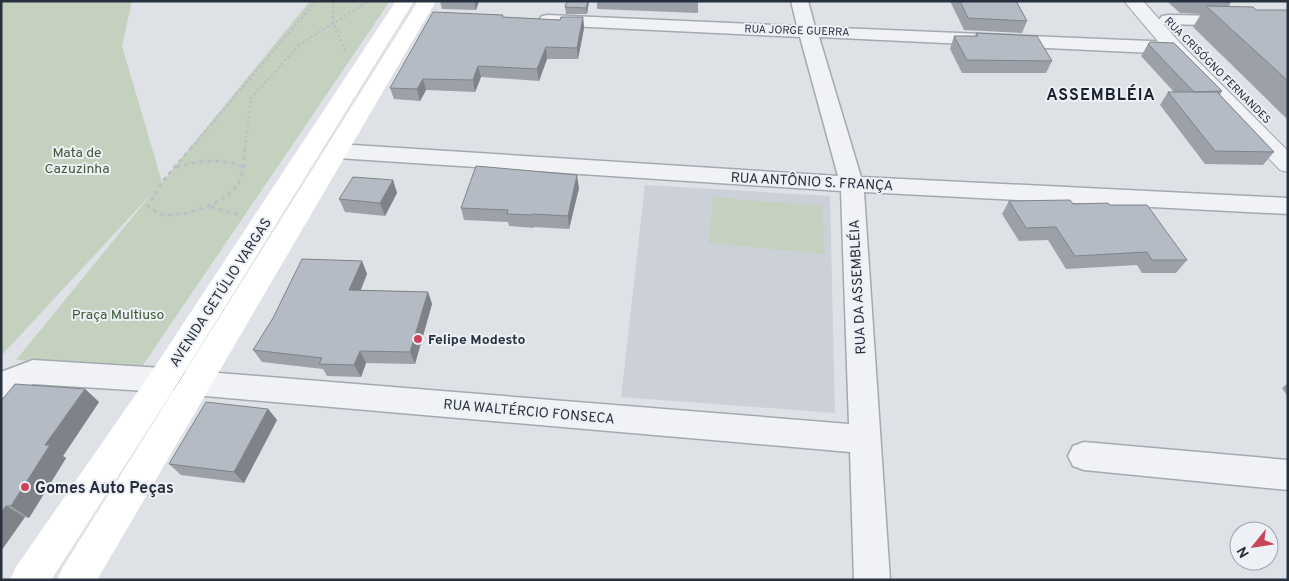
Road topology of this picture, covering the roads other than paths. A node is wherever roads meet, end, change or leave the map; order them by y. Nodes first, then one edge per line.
1 (799, 1) edge
2 (1133, 1) edge
3 (1148, 1) edge
4 (423, 8) edge
5 (529, 19) edge
6 (1168, 20) junction
7 (1288, 22) edge
8 (809, 30) junction
9 (1174, 48) junction
10 (1288, 140) edge
11 (337, 151) junction
12 (1288, 165) edge
13 (852, 184) junction
14 (1288, 206) edge
15 (163, 380) junction
16 (194, 383) junction
17 (1, 388) edge
18 (864, 439) junction
19 (1084, 456) dead end
20 (1288, 475) edge
21 (29, 580) edge
22 (76, 580) edge
23 (872, 580) edge

1 - 8 street, RUA DA ASSEMBLÉIA
2 - 9 street, RUA CRISÓGNO FERNANDES
3 - 6 street, RUA CRISÓGNO FERNANDES
4 - 11 main road, AVENIDA GETÚLIO VARGAS
4 - 15 main road, AVENIDA GETÚLIO VARGAS
5 - 8 street, RUA JORGE GUERRA
6 - 7 street
6 - 10 street, RUA CRISÓGNO FERNANDES
8 - 9 street, RUA JORGE GUERRA
8 - 13 street, RUA DA ASSEMBLÉIA
9 - 12 street, RUA CRISÓGNO FERNANDES
11 - 13 street, RUA ANTÔNIO S. FRANÇA
11 - 16 main road, AVENIDA GETÚLIO VARGAS
13 - 14 street, RUA ANTÔNIO S. FRANÇA
13 - 18 street, RUA DA ASSEMBLÉIA
15 - 17 street
15 - 21 main road, AVENIDA GETÚLIO VARGAS
16 - 18 street, RUA WALTÉRCIO FONSECA
16 - 22 main road, AVENIDA GETÚLIO VARGAS
18 - 23 street, RUA DA ASSEMBLÉIA
19 - 20 street

